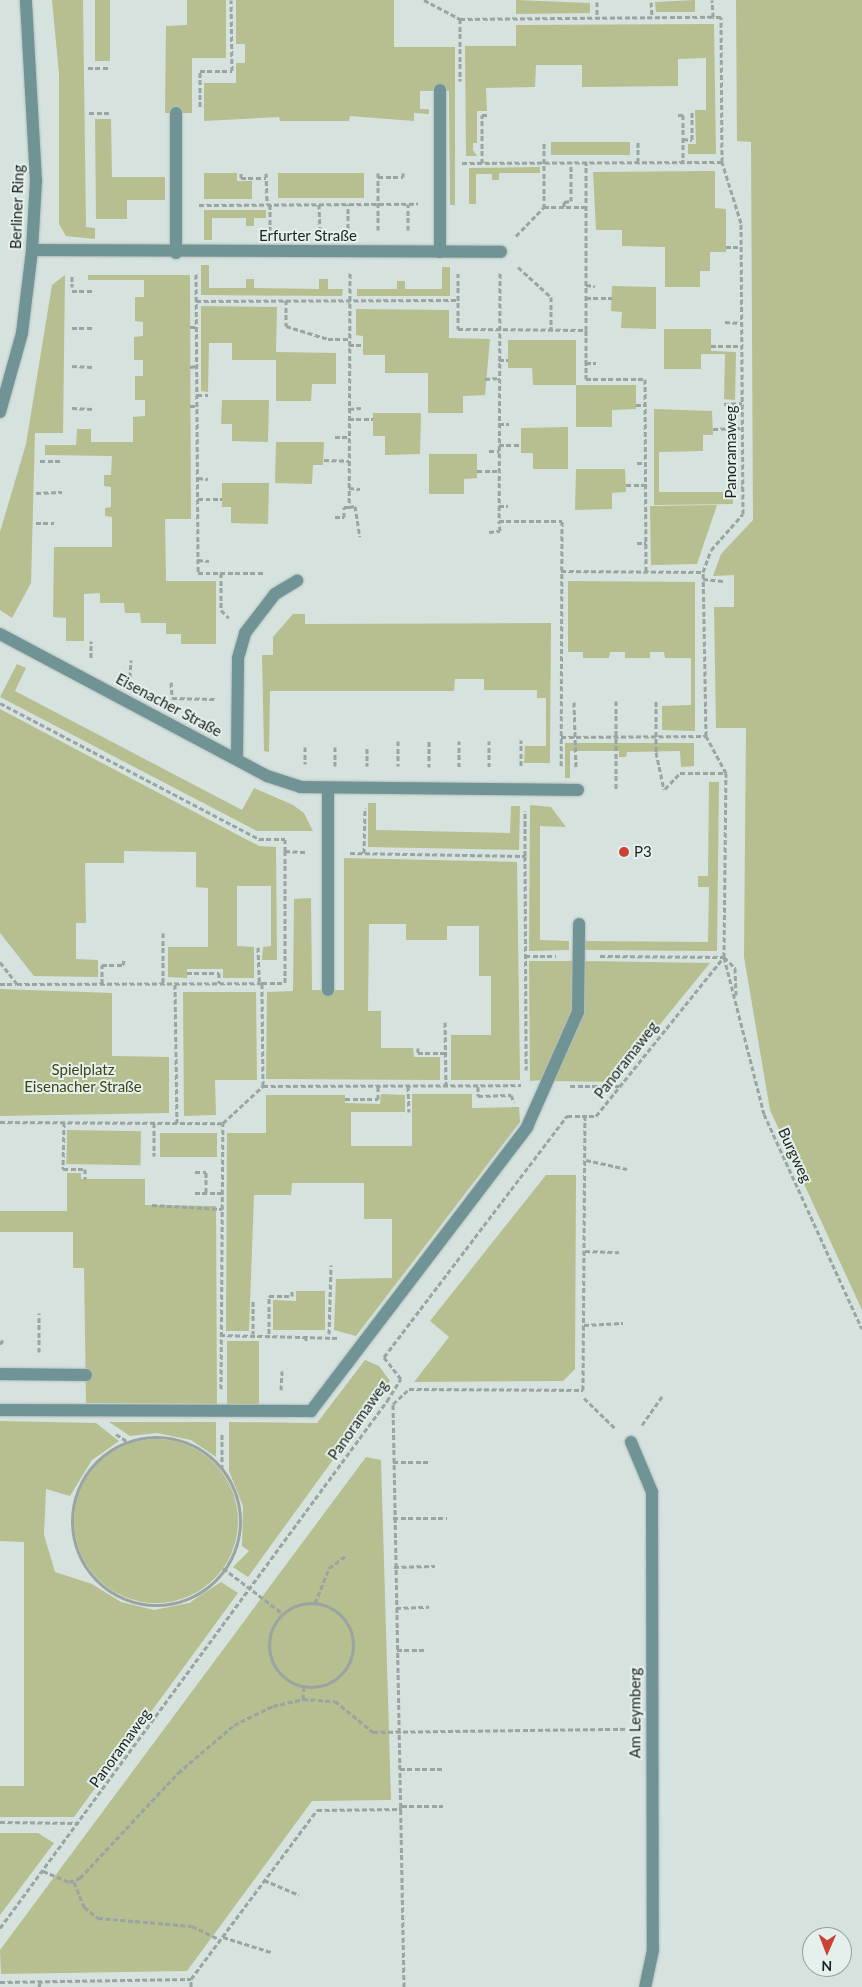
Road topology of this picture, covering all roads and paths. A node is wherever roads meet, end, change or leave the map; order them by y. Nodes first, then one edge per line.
1 (26, 0) edge
2 (231, 0) edge
3 (424, 0) edge
4 (712, 0) edge
5 (597, 2) dead end
6 (652, 2) dead end
7 (652, 17) junction
8 (713, 17) junction
9 (597, 18) junction
10 (460, 19) junction
11 (460, 47) dead end
12 (88, 68) dead end
13 (110, 68) dead end
14 (200, 71) dead end
15 (440, 90) dead end
16 (692, 110) dead end
17 (89, 113) dead end
18 (111, 113) dead end
19 (176, 113) dead end
20 (486, 115) dead end
21 (678, 115) dead end
22 (683, 140) junction
23 (638, 142) dead end
24 (544, 143) dead end
25 (571, 162) junction
26 (586, 162) junction
27 (638, 162) junction
28 (683, 162) junction
29 (722, 162) junction
30 (462, 163) dead end
31 (482, 163) junction
32 (544, 163) junction
33 (403, 173) dead end
34 (241, 174) dead end
35 (268, 204) junction
36 (319, 204) junction
37 (348, 204) junction
38 (378, 204) junction
39 (426, 204) dead end
40 (199, 205) dead end
41 (564, 207) junction
42 (586, 207) junction
43 (544, 208) junction
44 (586, 216) junction
45 (593, 216) dead end
46 (320, 217) dead end
47 (348, 217) dead end
48 (270, 218) dead end
49 (726, 247) dead end
50 (741, 247) junction
51 (32, 250) junction
52 (351, 252) junction
53 (440, 252) junction
54 (500, 252) junction
55 (176, 253) junction
56 (193, 267) dead end
57 (458, 268) dead end
58 (72, 276) dead end
59 (586, 285) junction
60 (595, 286) dead end
61 (93, 291) dead end
62 (586, 298) junction
63 (612, 298) dead end
64 (196, 300) junction
65 (286, 300) junction
66 (349, 300) junction
67 (458, 300) junction
68 (725, 322) dead end
69 (741, 322) junction
70 (190, 327) dead end
71 (196, 327) junction
72 (72, 328) dead end
73 (92, 328) dead end
74 (499, 330) junction
75 (551, 330) junction
76 (586, 330) junction
77 (349, 339) junction
78 (349, 345) junction
79 (363, 345) dead end
80 (710, 346) dead end
81 (742, 346) junction
82 (499, 360) junction
83 (508, 360) dead end
84 (586, 363) junction
85 (596, 363) dead end
86 (72, 366) dead end
87 (93, 366) dead end
88 (197, 366) junction
89 (190, 367) dead end
90 (499, 378) junction
91 (485, 379) dead end
92 (197, 395) junction
93 (208, 395) dead end
94 (724, 404) dead end
95 (742, 404) junction
96 (636, 405) dead end
97 (645, 405) junction
98 (190, 406) dead end
99 (197, 406) junction
100 (72, 408) dead end
101 (360, 408) dead end
102 (92, 409) dead end
103 (349, 409) junction
104 (0, 412) edge
105 (349, 419) junction
106 (373, 419) dead end
107 (499, 424) junction
108 (508, 424) dead end
109 (742, 428) junction
110 (713, 429) dead end
111 (335, 437) dead end
112 (349, 437) junction
113 (499, 445) junction
114 (521, 445) dead end
115 (489, 451) dead end
116 (499, 451) junction
117 (191, 455) dead end
118 (197, 455) junction
119 (324, 460) dead end
120 (40, 461) dead end
121 (63, 461) dead end
122 (349, 461) junction
123 (637, 463) dead end
124 (645, 463) junction
125 (477, 471) dead end
126 (499, 471) junction
127 (198, 478) junction
128 (208, 479) dead end
129 (626, 485) dead end
130 (645, 485) junction
131 (726, 487) dead end
132 (350, 488) junction
133 (743, 488) junction
134 (360, 489) dead end
135 (62, 492) dead end
136 (36, 493) dead end
137 (198, 493) junction
138 (191, 494) dead end
139 (198, 499) junction
140 (222, 499) dead end
141 (499, 506) junction
142 (508, 506) dead end
143 (350, 507) junction
144 (335, 517) dead end
145 (500, 521) junction
146 (36, 523) dead end
147 (54, 523) dead end
148 (489, 532) dead end
149 (360, 537) dead end
150 (637, 543) dead end
151 (646, 543) junction
152 (198, 560) junction
153 (209, 561) dead end
154 (561, 571) junction
155 (646, 571) junction
156 (703, 572) junction
157 (221, 573) junction
158 (704, 579) junction
159 (724, 580) dead end
160 (297, 581) joint
161 (231, 620) dead end
162 (0, 634) edge
163 (91, 641) dead end
164 (91, 659) dead end
165 (131, 660) dead end
166 (130, 680) dead end
167 (171, 682) dead end
168 (172, 698) dead end
169 (616, 701) dead end
170 (656, 701) dead end
171 (574, 702) dead end
172 (0, 703) edge
173 (574, 736) junction
174 (656, 736) junction
175 (706, 736) junction
176 (561, 737) junction
177 (616, 737) junction
178 (521, 740) dead end
179 (398, 741) dead end
180 (428, 741) dead end
181 (459, 741) dead end
182 (489, 741) dead end
183 (305, 748) dead end
184 (335, 748) dead end
185 (367, 748) dead end
186 (236, 758) junction
187 (305, 764) dead end
188 (335, 765) dead end
189 (367, 765) dead end
190 (398, 765) dead end
191 (429, 766) dead end
192 (459, 766) dead end
193 (489, 766) dead end
194 (521, 766) dead end
195 (726, 773) junction
196 (328, 789) junction
197 (365, 789) junction
198 (526, 790) junction
199 (561, 790) junction
200 (578, 790) joint
201 (616, 790) dead end
202 (285, 851) junction
203 (328, 852) junction
204 (364, 853) junction
205 (525, 856) junction
206 (579, 924) dead end
207 (163, 933) dead end
208 (258, 947) dead end
209 (524, 956) junction
210 (579, 956) junction
211 (724, 957) junction
212 (124, 960) dead end
213 (0, 962) edge
214 (187, 973) dead end
215 (163, 983) junction
216 (219, 983) junction
217 (260, 983) junction
218 (0, 984) edge
219 (17, 984) junction
220 (102, 984) junction
221 (175, 984) junction
222 (328, 990) dead end
223 (735, 997) junction
224 (445, 1022) dead end
225 (418, 1048) dead end
226 (445, 1052) junction
227 (262, 1086) junction
228 (378, 1086) junction
229 (408, 1086) junction
230 (446, 1086) junction
231 (478, 1086) junction
232 (546, 1086) junction
233 (619, 1086) junction
234 (345, 1099) dead end
235 (519, 1102) dead end
236 (409, 1112) dead end
237 (585, 1116) junction
238 (0, 1122) edge
239 (64, 1122) junction
240 (154, 1123) junction
241 (177, 1123) junction
242 (222, 1123) junction
243 (154, 1156) dead end
244 (586, 1160) junction
245 (627, 1169) dead end
246 (195, 1172) dead end
247 (85, 1179) dead end
248 (195, 1193) dead end
249 (206, 1193) junction
250 (222, 1193) junction
251 (152, 1205) dead end
252 (222, 1209) junction
253 (585, 1251) junction
254 (619, 1252) dead end
255 (330, 1265) dead end
256 (292, 1291) dead end
257 (253, 1301) dead end
258 (39, 1313) dead end
259 (623, 1323) dead end
260 (584, 1325) junction
261 (862, 1329) edge
262 (253, 1334) junction
263 (269, 1334) junction
264 (306, 1334) junction
265 (220, 1335) junction
266 (3, 1340) dead end
267 (306, 1341) dead end
268 (0, 1344) edge
269 (29, 1352) dead end
270 (0, 1374) edge
271 (86, 1375) dead end
272 (662, 1396) dead end
273 (584, 1398) dead end
274 (387, 1400) junction
275 (392, 1404) junction
276 (0, 1410) edge
277 (222, 1410) junction
278 (118, 1435) dead end
279 (222, 1438) dead end
280 (128, 1442) junction
281 (631, 1442) junction
282 (393, 1462) junction
283 (431, 1462) dead end
284 (222, 1469) junction
285 (393, 1518) junction
286 (447, 1518) dead end
287 (347, 1555) dead end
288 (436, 1566) dead end
289 (394, 1567) junction
290 (224, 1569) junction
291 (252, 1586) junction
292 (315, 1603) junction
293 (429, 1607) dead end
294 (396, 1608) junction
295 (282, 1613) junction
296 (397, 1650) junction
297 (426, 1650) dead end
298 (304, 1687) junction
299 (303, 1699) junction
300 (631, 1729) dead end
301 (399, 1732) junction
302 (400, 1769) junction
303 (443, 1769) dead end
304 (443, 1806) dead end
305 (402, 1807) junction
306 (0, 1822) edge
307 (79, 1823) junction
308 (43, 1871) junction
309 (264, 1880) junction
310 (74, 1882) junction
311 (299, 1895) dead end
312 (0, 1928) edge
313 (222, 1938) junction
314 (272, 1952) dead end
315 (191, 1979) junction
316 (0, 1982) edge
317 (40, 1982) junction
318 (40, 1987) edge
319 (191, 1987) edge
320 (404, 1987) edge
321 (645, 1987) edge

1 - 51 street, Berliner Ring
2 - 14 path
3 - 10 path
4 - 8 path, Panoramaweg
5 - 9 path
6 - 7 path
7 - 8 path
7 - 9 path
8 - 29 path, Panoramaweg
9 - 10 path
10 - 11 path
12 - 13 path
15 - 53 street
16 - 22 path
17 - 18 path
19 - 55 street
20 - 31 path
21 - 22 path
22 - 28 path
23 - 27 path
24 - 32 path
25 - 26 path
25 - 32 path
25 - 41 path
26 - 27 path
26 - 42 path
27 - 28 path
28 - 29 path
29 - 50 path, Panoramaweg
30 - 31 path
31 - 32 path
32 - 43 path
33 - 38 path
34 - 35 path
35 - 36 path
35 - 40 path
35 - 48 path
36 - 37 path
36 - 46 path
37 - 38 path
37 - 47 path
38 - 39 path
41 - 42 path
41 - 43 path
42 - 44 path
43 - 54 path
44 - 45 path
44 - 59 path
49 - 50 path
50 - 69 path, Panoramaweg
51 - 55 street, Erfurter Straße
51 - 104 street, Berliner Ring
52 - 53 street, Erfurter Straße
52 - 55 street, Erfurter Straße
52 - 66 path
53 - 54 street, Erfurter Straße
54 - 74 path
54 - 75 path
56 - 64 path
57 - 67 path
58 - 61 path
59 - 60 path
59 - 62 path
62 - 63 path
62 - 76 path
64 - 65 path
64 - 71 path
65 - 66 path
65 - 77 path
66 - 67 path
66 - 77 path
67 - 74 path
68 - 69 path
69 - 81 path, Panoramaweg
70 - 71 path
71 - 88 path
72 - 73 path
74 - 75 path
74 - 82 path
75 - 76 path
76 - 84 path
77 - 78 path
78 - 79 path
78 - 103 path
80 - 81 path
81 - 95 path, Panoramaweg
82 - 83 path
82 - 90 path
84 - 85 path
84 - 97 path
86 - 87 path
88 - 89 path
88 - 92 path
90 - 91 path
90 - 107 path
92 - 93 path
92 - 99 path
94 - 95 path
95 - 109 path, Panoramaweg
96 - 97 path
97 - 124 path
98 - 99 path
99 - 118 path
100 - 102 path
101 - 103 path
103 - 105 path
105 - 106 path
105 - 112 path
107 - 108 path
107 - 113 path
109 - 110 path
109 - 133 path, Panoramaweg
111 - 112 path
112 - 122 path
113 - 114 path
113 - 116 path
115 - 116 path
116 - 126 path
117 - 118 path
118 - 127 path
119 - 122 path
120 - 121 path
122 - 132 path
123 - 124 path
124 - 130 path
125 - 126 path
126 - 141 path
127 - 128 path
127 - 137 path
129 - 130 path
130 - 151 path
131 - 133 path
132 - 134 path
132 - 143 path
133 - 156 path, Panoramaweg
135 - 136 path
137 - 138 path
137 - 139 path
139 - 140 path
139 - 152 path
141 - 142 path
141 - 145 path
143 - 144 path
143 - 149 path
145 - 148 path
145 - 154 path
146 - 147 path
150 - 151 path
151 - 155 path
152 - 153 path
152 - 157 path
154 - 155 path
154 - 176 path
155 - 156 path
156 - 158 path, Panoramaweg
157 - 160 path
157 - 161 path
158 - 159 path
158 - 175 path, Panoramaweg
160 - 186 street
162 - 186 street, Eisenacher Straße
163 - 164 path
165 - 166 path
167 - 168 path
169 - 177 path
170 - 174 path
171 - 173 path
172 - 202 path
173 - 176 path
173 - 177 path
173 - 200 path
174 - 175 path
174 - 177 path
174 - 195 path
175 - 195 path, Panoramaweg
176 - 199 path
177 - 201 path
178 - 194 path
179 - 190 path
180 - 191 path
181 - 192 path
182 - 193 path
183 - 187 path
184 - 188 path
185 - 189 path
186 - 196 street, Eisenacher Straße
195 - 211 path, Panoramaweg
196 - 197 street, Eisenacher Straße
196 - 203 street
197 - 198 street, Eisenacher Straße
197 - 204 path
198 - 199 street, Eisenacher Straße
198 - 205 path
199 - 200 street, Eisenacher Straße
202 - 203 path
202 - 217 path
203 - 204 path
203 - 222 street
204 - 205 path
205 - 209 path
206 - 210 street
207 - 215 path
208 - 217 path
209 - 210 path
209 - 231 path
210 - 211 path
210 - 232 street
211 - 223 path, Burgweg
211 - 223 path
211 - 233 path, Panoramaweg
212 - 220 path
213 - 219 path
214 - 216 path
215 - 220 path
215 - 221 path
216 - 217 path
216 - 221 path
217 - 227 path
218 - 219 path
219 - 220 path
221 - 241 path
223 - 261 path, Burgweg
224 - 226 path
225 - 226 path
226 - 230 path
227 - 228 path
227 - 242 path
228 - 229 path
228 - 234 path
229 - 230 path
229 - 236 path
230 - 231 path
231 - 235 path
232 - 233 path
232 - 277 street
233 - 237 path, Panoramaweg
237 - 244 path
237 - 274 path, Panoramaweg
238 - 239 path
239 - 240 path
239 - 247 path
240 - 241 path
240 - 243 path
241 - 242 path
242 - 250 path
244 - 245 path
244 - 253 path
246 - 249 path
248 - 249 path
249 - 250 path
250 - 252 path
251 - 252 path
252 - 265 path
253 - 254 path
253 - 260 path
255 - 264 path
256 - 263 path
257 - 262 path
258 - 269 path
259 - 260 path
260 - 275 path
262 - 263 path
262 - 265 path
263 - 264 path
264 - 267 path
265 - 277 path
266 - 268 path
270 - 271 street
272 - 281 path
273 - 281 path
274 - 275 path
274 - 291 path, Panoramaweg
275 - 282 path
276 - 277 street
278 - 280 path
279 - 284 path
280 - 284 path
280 - 290 path
281 - 321 street, Am Leymberg
282 - 283 path
282 - 285 path
284 - 290 path
285 - 286 path
285 - 289 path
287 - 292 path
288 - 289 path
289 - 294 path
290 - 291 path
291 - 295 path
291 - 307 path, Panoramaweg
292 - 295 path
292 - 298 path
293 - 294 path
294 - 296 path
295 - 298 path
296 - 297 path
296 - 301 path
298 - 299 path
299 - 301 path
299 - 310 path
300 - 301 path
301 - 302 path
302 - 303 path
302 - 305 path
304 - 305 path
305 - 309 path
305 - 320 path
306 - 307 path
307 - 308 path, Panoramaweg
308 - 310 path
308 - 312 path, Panoramaweg
309 - 311 path
309 - 313 path
310 - 313 path
313 - 314 path
313 - 315 path
315 - 317 path
315 - 319 path
316 - 317 path
317 - 318 path

